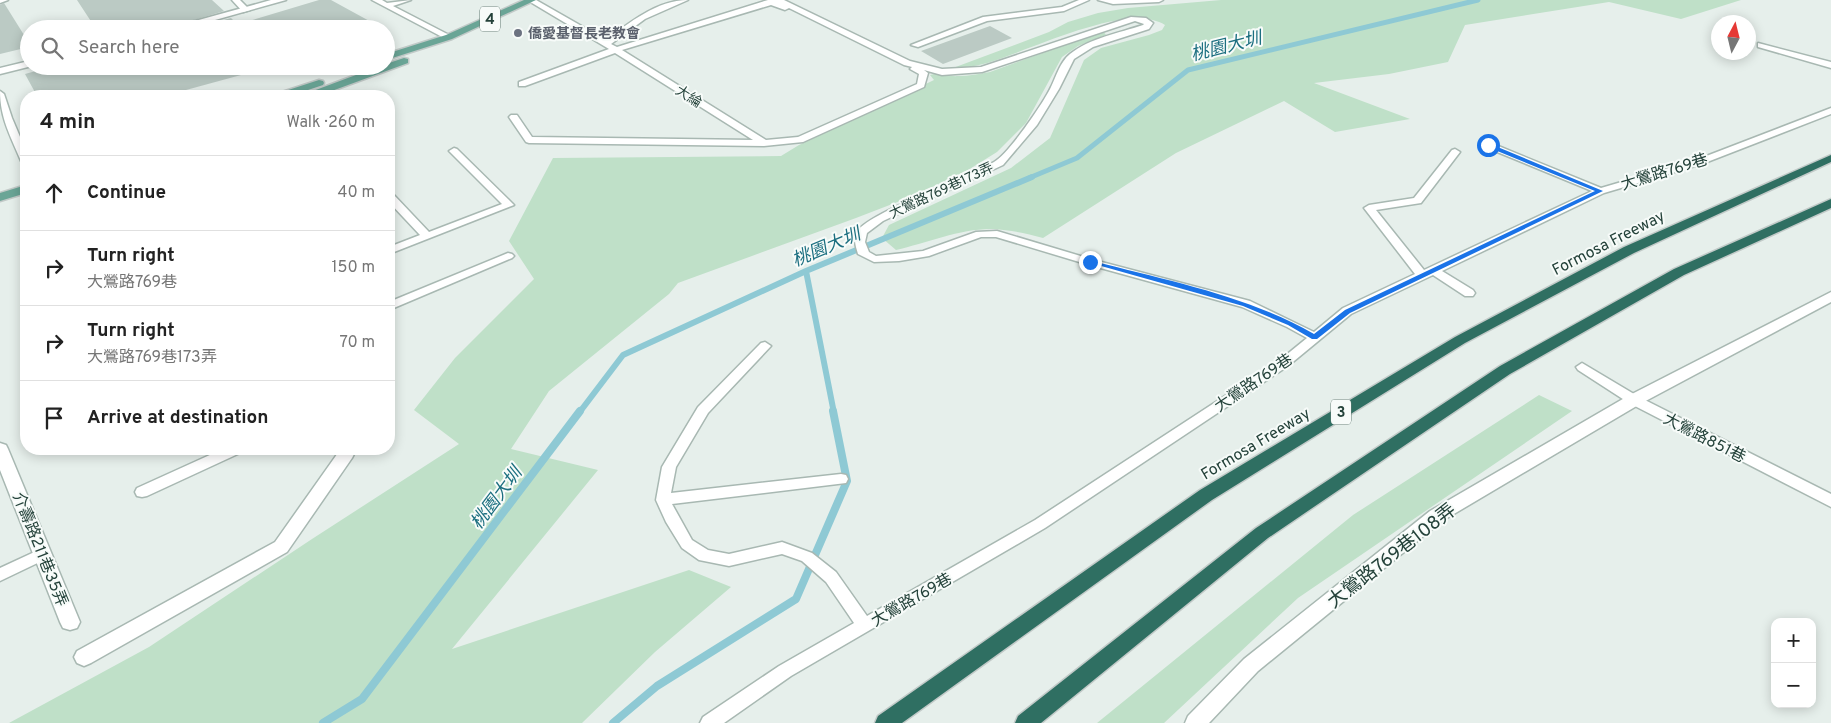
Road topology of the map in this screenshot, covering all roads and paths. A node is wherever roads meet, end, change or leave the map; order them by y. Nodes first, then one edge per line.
1 (4, 0) edge
2 (236, 0) edge
3 (281, 0) edge
4 (376, 0) edge
5 (407, 0) edge
6 (531, 0) edge
7 (684, 0) edge
8 (778, 0) edge
9 (1085, 0) edge
10 (1102, 0) edge
11 (1159, 0) edge
12 (0, 1) edge
13 (387, 5) junction
14 (246, 10) junction
15 (207, 20) edge
16 (449, 37) junction
17 (606, 44) junction
18 (915, 45) dead end
19 (1761, 45) dead end
20 (615, 50) junction
21 (395, 54) edge
22 (395, 64) edge
23 (1831, 65) edge
24 (20, 66) edge
25 (0, 71) edge
26 (338, 75) edge
27 (365, 75) edge
28 (522, 84) dead end
29 (297, 90) edge
30 (325, 90) edge
31 (0, 94) edge
32 (1831, 111) edge
33 (514, 117) dead end
34 (764, 143) junction
35 (1488, 145) dead end
36 (20, 147) edge
37 (454, 151) dead end
38 (1455, 152) dead end
39 (1831, 158) edge
40 (20, 180) edge
41 (0, 187) edge
42 (20, 191) edge
43 (1600, 191) junction
44 (0, 197) edge
45 (395, 202) edge
46 (1831, 204) edge
47 (427, 236) junction
48 (395, 249) edge
49 (508, 256) dead end
50 (1433, 270) junction
51 (1422, 275) junction
52 (1469, 293) dead end
53 (1831, 296) edge
54 (395, 303) edge
55 (1314, 337) junction
56 (765, 346) dead end
57 (1582, 367) dead end
58 (1634, 400) junction
59 (0, 449) edge
60 (222, 455) edge
61 (341, 455) edge
62 (840, 479) dead end
63 (142, 492) dead end
64 (663, 500) junction
65 (1831, 501) edge
66 (43, 554) junction
67 (0, 575) edge
68 (70, 622) dead end
69 (864, 626) junction
70 (84, 657) dead end
71 (709, 723) edge
72 (885, 723) edge
73 (1025, 723) edge
74 (1195, 723) edge

1 - 12 lane
2 - 14 lane
3 - 14 street
4 - 13 lane
5 - 13 lane
6 - 16 main road, 4
6 - 17 lane, 大綸
7 - 17 lane
8 - 55 lane, 大鶯路769巷173弄
9 - 18 lane
10 - 11 lane
13 - 16 lane
14 - 15 street
16 - 21 main road, 4
16 - 22 main road, 4
17 - 20 lane, 大綸
19 - 23 lane
20 - 28 lane
20 - 34 lane, 大綸
20 - 34 lane
24 - 25 street
26 - 29 main road
27 - 30 main road, 4
31 - 36 lane
32 - 43 lane, 大鶯路769巷
33 - 34 lane
35 - 43 lane
37 - 47 lane
38 - 51 lane
39 - 72 highway, Formosa Freeway / 3
40 - 41 main road
42 - 44 main road
43 - 50 lane, 大鶯路769巷
45 - 47 lane
46 - 73 highway
47 - 48 lane
49 - 54 lane
50 - 51 lane, 大鶯路769巷
50 - 52 lane
51 - 55 lane, 大鶯路769巷
53 - 58 street, 大鶯路769巷108弄
55 - 69 lane, 大鶯路769巷
56 - 64 lane
57 - 58 lane, 大鶯路851巷
58 - 65 lane, 大鶯路851巷
58 - 74 street, 大鶯路769巷108弄
59 - 66 street, 介壽路211巷35弄
60 - 63 lane
61 - 70 street
62 - 64 lane
64 - 69 lane
66 - 67 lane
66 - 68 street, 介壽路211巷35弄
69 - 71 lane, 大鶯路769巷

